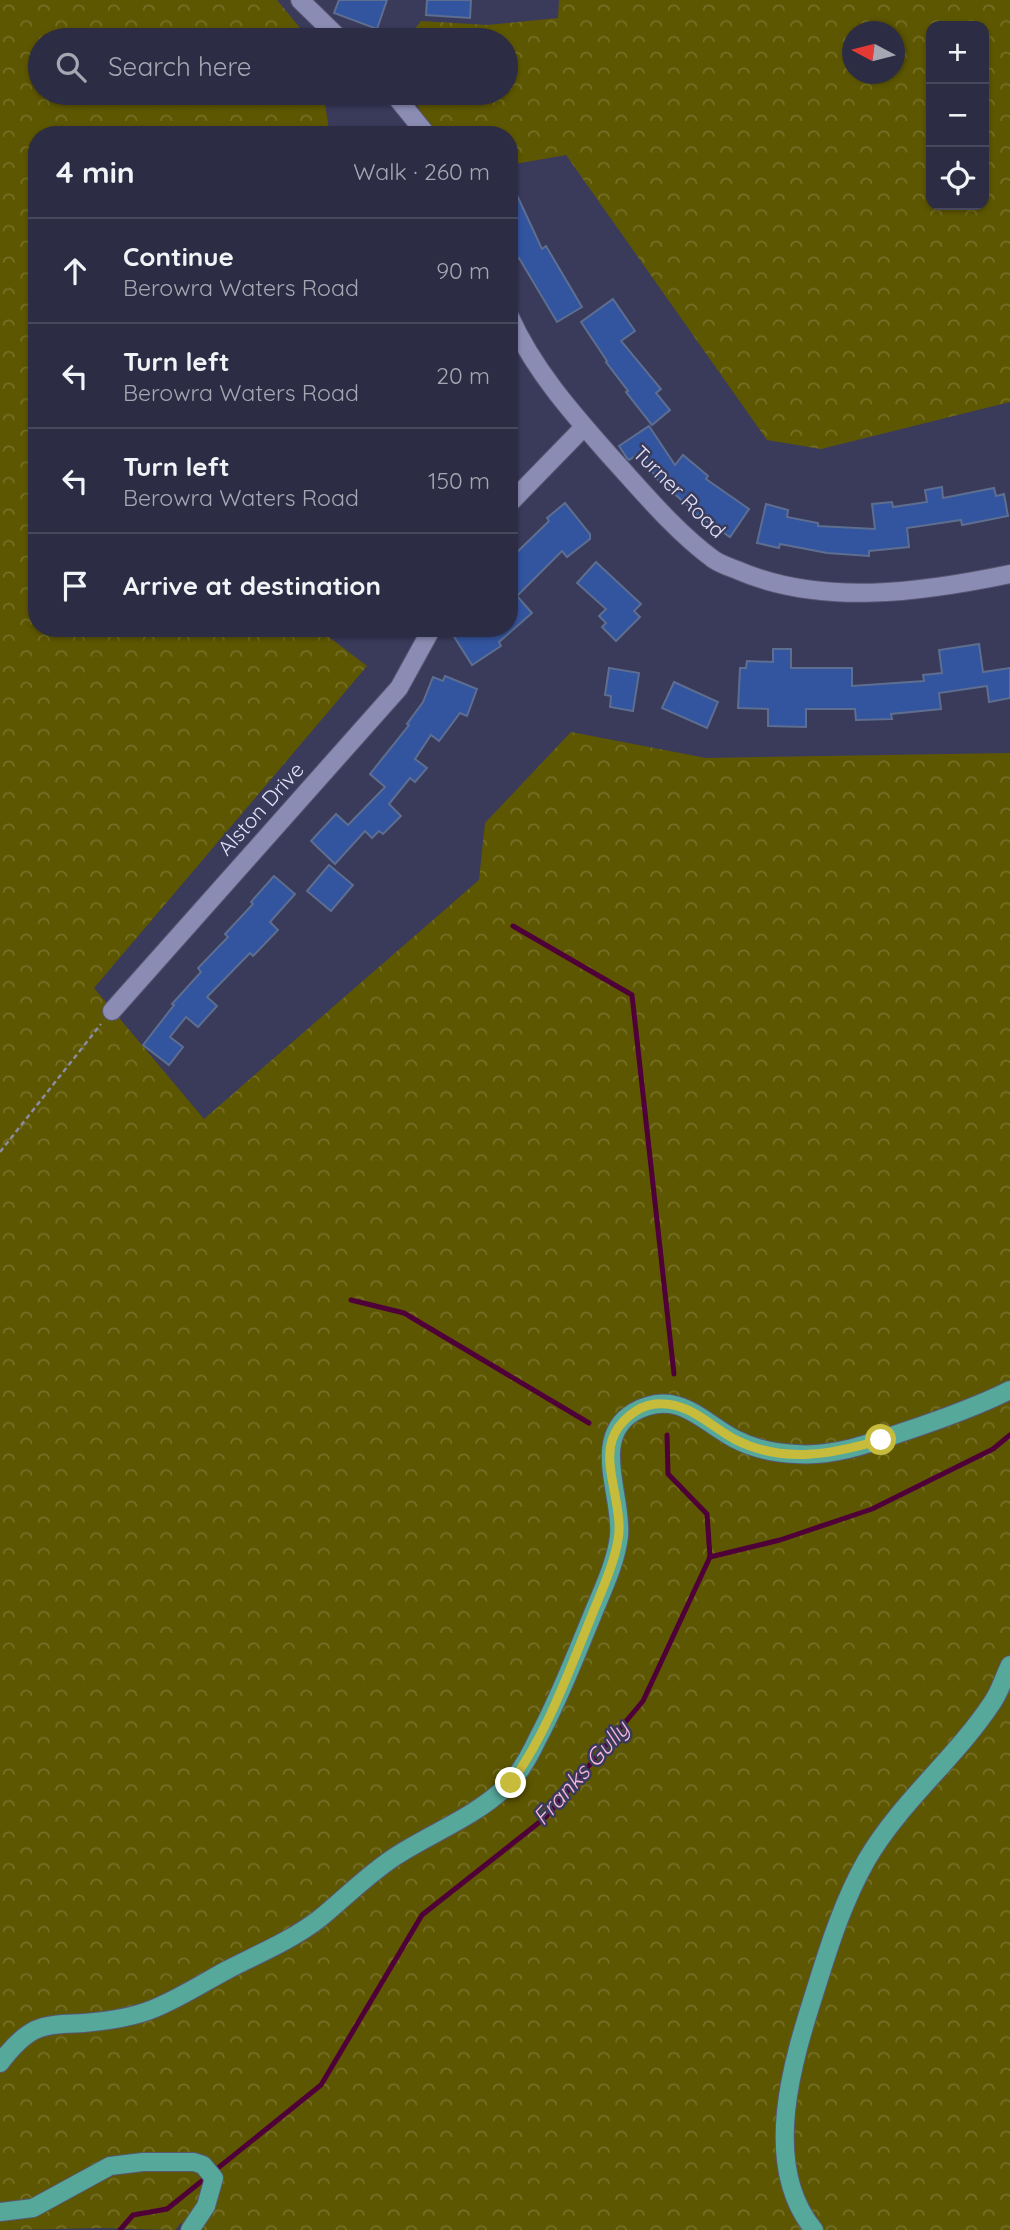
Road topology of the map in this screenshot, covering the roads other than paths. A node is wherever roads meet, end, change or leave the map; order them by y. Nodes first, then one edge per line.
1 (300, 0) edge
2 (329, 28) edge
3 (403, 105) edge
4 (420, 126) edge
5 (518, 332) edge
6 (584, 427) junction
7 (518, 495) edge
8 (1010, 574) edge
9 (427, 637) edge
10 (112, 1010) road end
11 (1010, 1390) edge
12 (1010, 1664) edge
13 (0, 2063) edge
14 (0, 2212) edge
15 (190, 2230) edge
16 (814, 2230) edge

1 - 2 street
3 - 4 street
5 - 6 street, Turner Road
6 - 7 street
6 - 8 street, Turner Road
9 - 10 street, Alston Drive
11 - 13 main road
12 - 16 main road
14 - 15 main road

